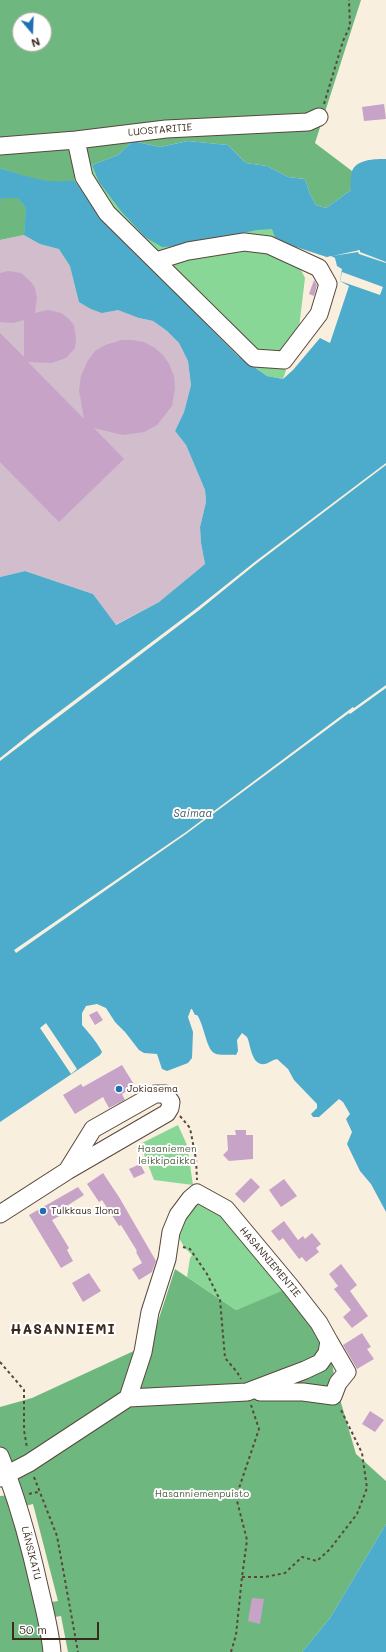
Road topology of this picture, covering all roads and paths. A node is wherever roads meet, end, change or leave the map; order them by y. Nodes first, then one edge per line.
1 (349, 0) edge
2 (319, 117) joint
3 (76, 140) junction
4 (0, 146) edge
5 (156, 261) junction
6 (170, 1108) junction
7 (67, 1172) junction
8 (198, 1193) junction
9 (0, 1214) edge
10 (190, 1249) dead end
11 (329, 1341) junction
12 (0, 1362) edge
13 (247, 1392) junction
14 (334, 1396) junction
15 (128, 1398) junction
16 (0, 1456) edge
17 (29, 1463) junction
18 (4, 1476) edge
19 (242, 1577) junction
20 (52, 1652) edge
21 (78, 1652) edge
22 (231, 1652) edge

1 - 2 path
2 - 3 street, LUOSTARITIE
3 - 4 street, LUOSTARITIE
3 - 5 street
5 - 5 street
6 - 7 street
6 - 7 street
6 - 8 path
7 - 9 street
8 - 11 street, HASANNIEMENTIE
8 - 15 street
10 - 13 path
11 - 13 street
11 - 14 street, HASANNIEMENTIE
12 - 17 path
13 - 14 street
13 - 15 street
13 - 19 path
14 - 19 path
15 - 17 street
16 - 18 street, LÄNSIKATU
17 - 18 street
17 - 21 path
18 - 20 street, LÄNSIKATU
19 - 22 path

